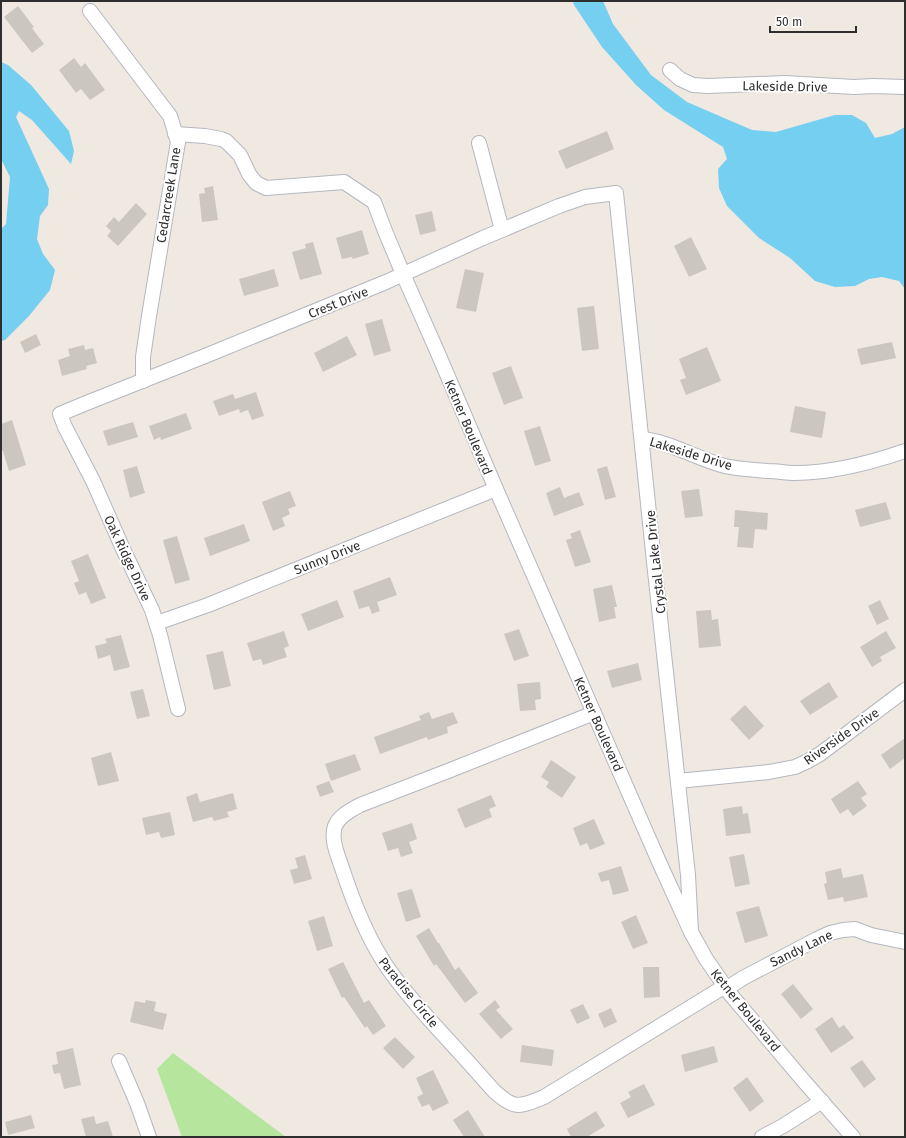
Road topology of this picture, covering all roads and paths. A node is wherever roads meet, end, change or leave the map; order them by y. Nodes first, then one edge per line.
1 (90, 11) dead end
2 (670, 70) dead end
3 (905, 87) edge
4 (175, 134) junction
5 (479, 143) dead end
6 (616, 193) joint
7 (502, 230) junction
8 (403, 274) junction
9 (143, 381) junction
10 (60, 414) joint
11 (642, 438) junction
12 (905, 451) edge
13 (496, 488) junction
14 (157, 623) junction
15 (905, 690) edge
16 (178, 709) dead end
17 (594, 713) junction
18 (678, 781) junction
19 (691, 932) junction
20 (905, 942) edge
21 (725, 987) junction
22 (119, 1061) dead end
23 (822, 1102) junction
24 (149, 1137) edge
25 (762, 1137) edge
26 (853, 1137) edge

1 - 4 street, Cedarcreek Lane
2 - 3 street, Lakeside Drive
4 - 8 street, Ketner Boulevard
4 - 9 street, Cedarcreek Lane
5 - 7 street
6 - 7 street, Crest Drive
6 - 11 street, Crystal Lake Drive
7 - 8 street, Crest Drive
8 - 9 street, Crest Drive
8 - 13 street, Ketner Boulevard
9 - 10 street, Crest Drive
10 - 14 street, Oak Ridge Drive
11 - 12 street, Lakeside Drive
11 - 18 street, Crystal Lake Drive
13 - 14 street, Sunny Drive
13 - 17 street, Ketner Boulevard
14 - 16 street, Oak Ridge Drive
15 - 18 street, Riverside Drive
17 - 19 street, Ketner Boulevard
17 - 21 street, Paradise Circle
18 - 19 street, Crystal Lake Drive
19 - 21 street, Ketner Boulevard
20 - 21 street, Sandy Lane
21 - 23 street, Ketner Boulevard
22 - 24 street
23 - 25 street
23 - 26 street, Ketner Boulevard

